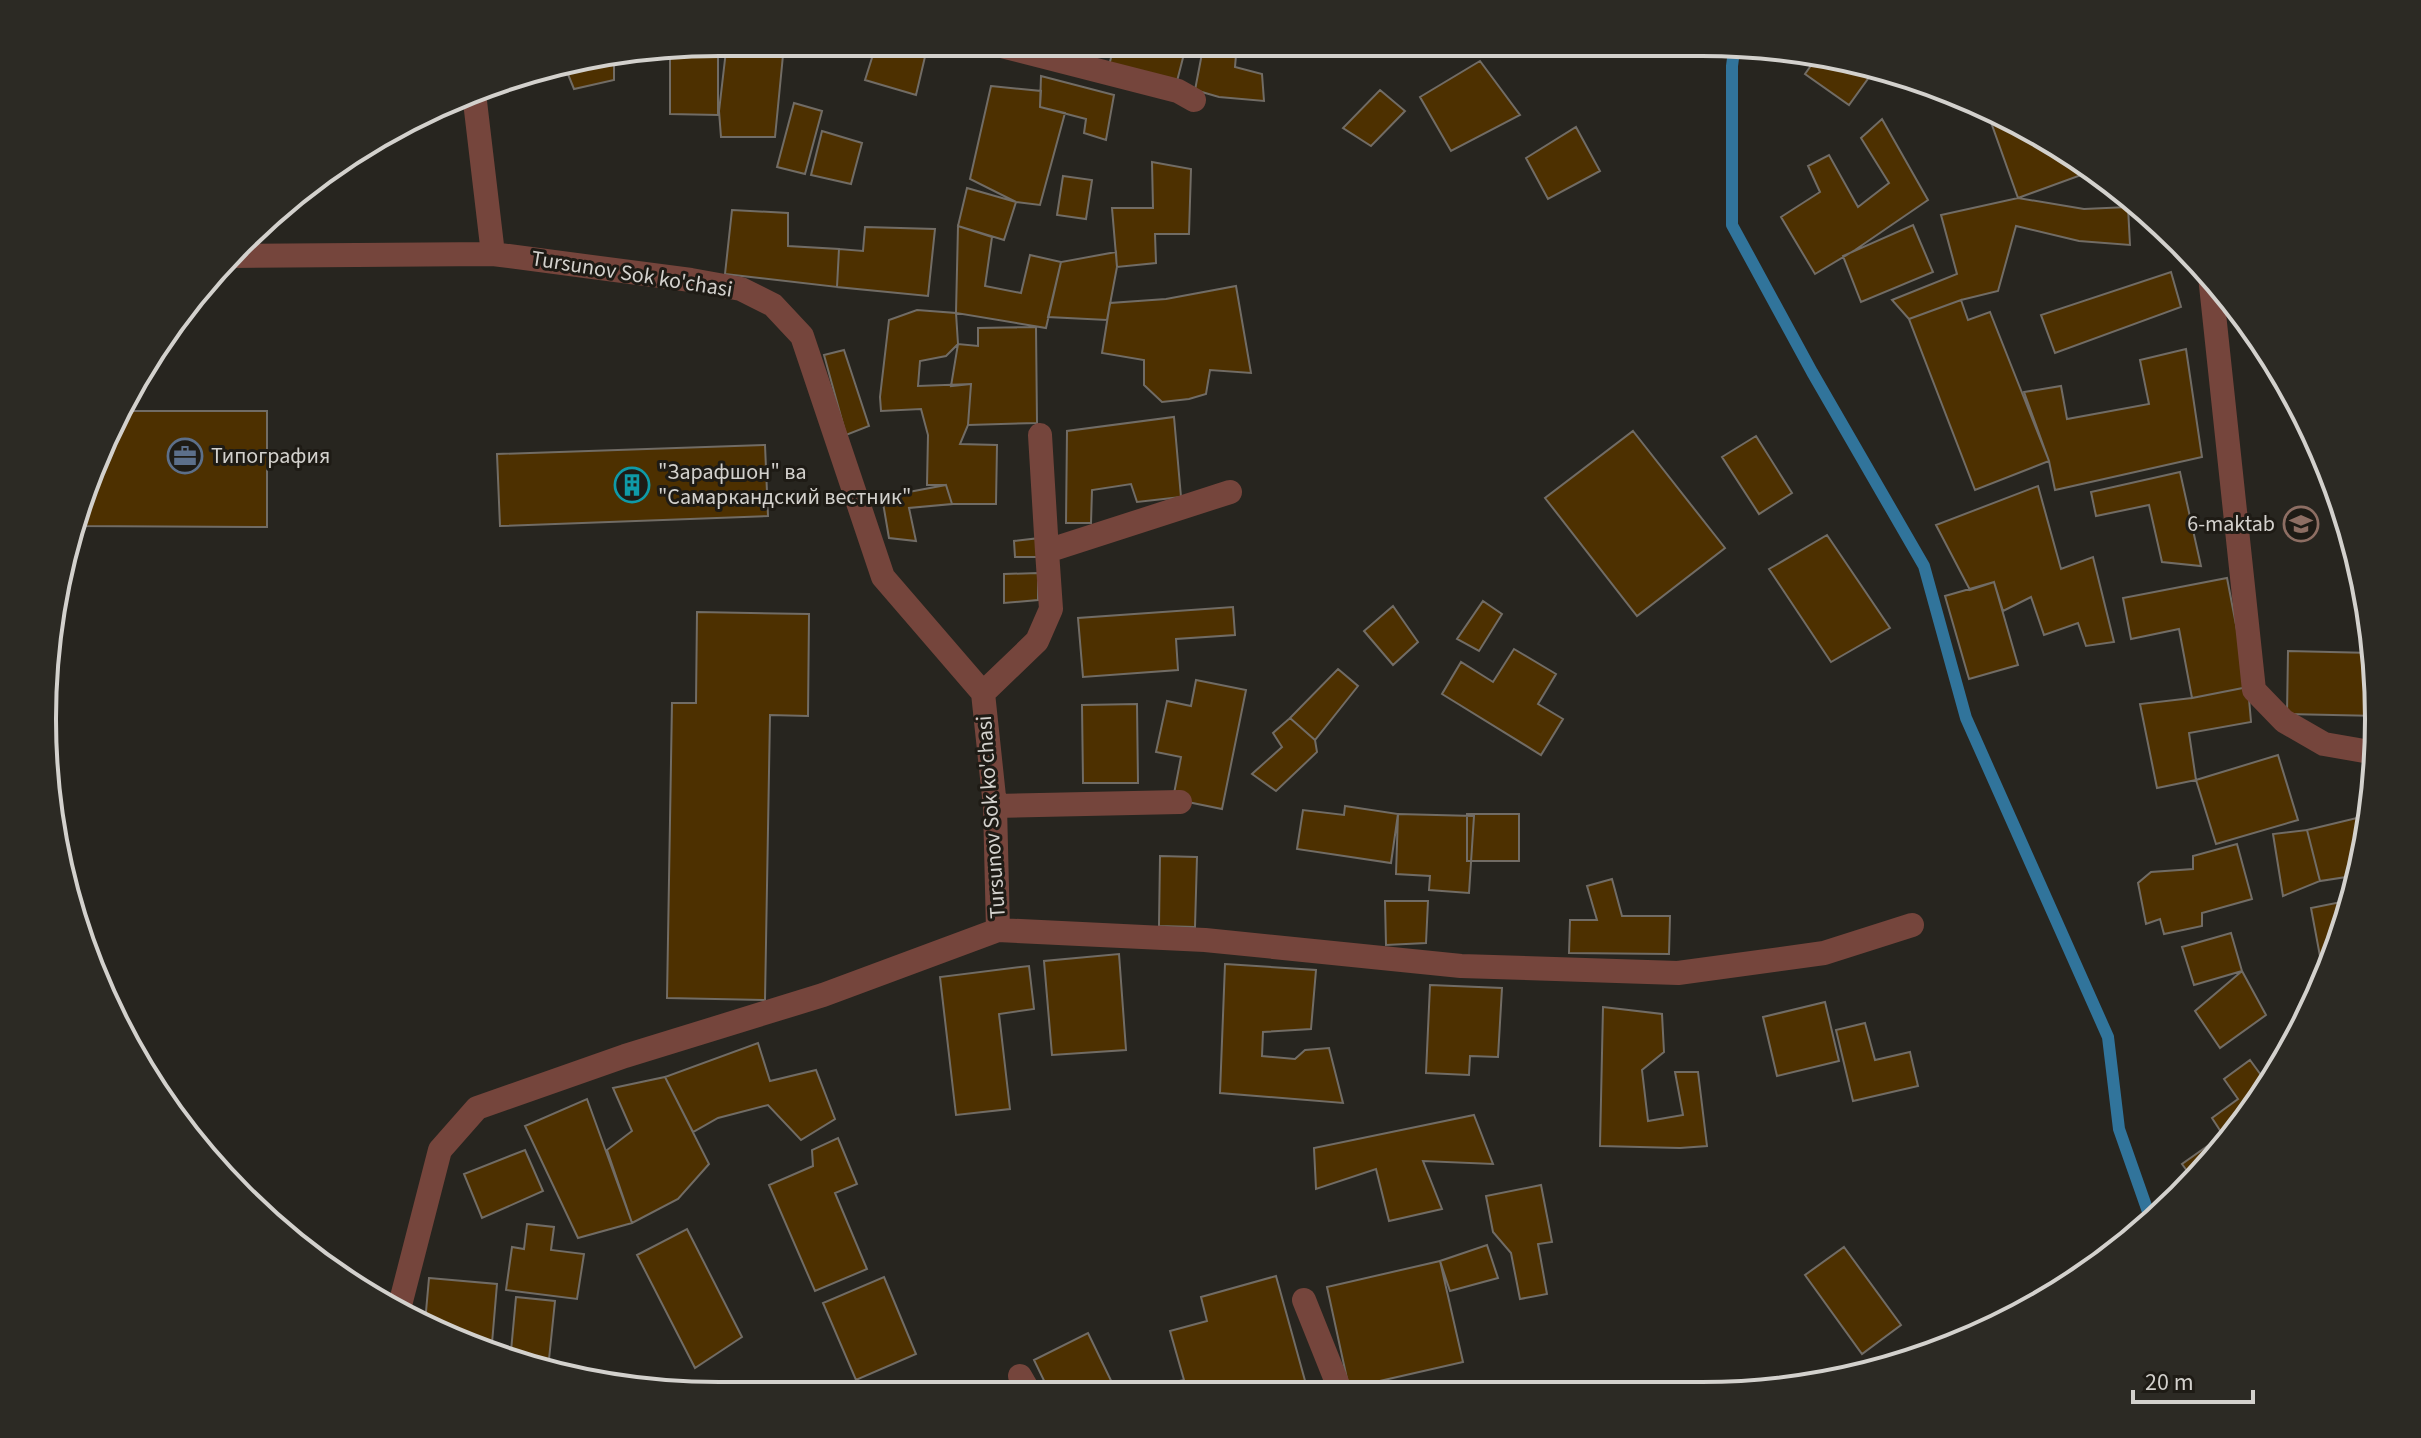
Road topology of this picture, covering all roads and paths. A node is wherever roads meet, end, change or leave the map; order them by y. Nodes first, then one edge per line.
1 (1041, 56) edge
2 (1194, 100) dead end
3 (475, 102) edge
4 (493, 254) junction
5 (245, 256) edge
6 (2212, 296) edge
7 (1040, 435) dead end
8 (1230, 492) dead end
9 (1047, 551) junction
10 (983, 693) junction
11 (2364, 751) edge
12 (1180, 802) dead end
13 (995, 806) junction
14 (1912, 925) dead end
15 (998, 930) junction
16 (1304, 1300) dead end
17 (401, 1301) edge
18 (1337, 1382) edge

1 - 2 street
3 - 4 street
4 - 5 street, Tursunov Sok ko'chasi
4 - 10 street, Tursunov Sok ko'chasi
6 - 11 street
7 - 9 street
8 - 9 street
9 - 10 street
10 - 13 street, Tursunov Sok ko'chasi
12 - 13 street
13 - 15 street, Tursunov Sok ko'chasi
14 - 15 street
15 - 17 street
16 - 18 street

